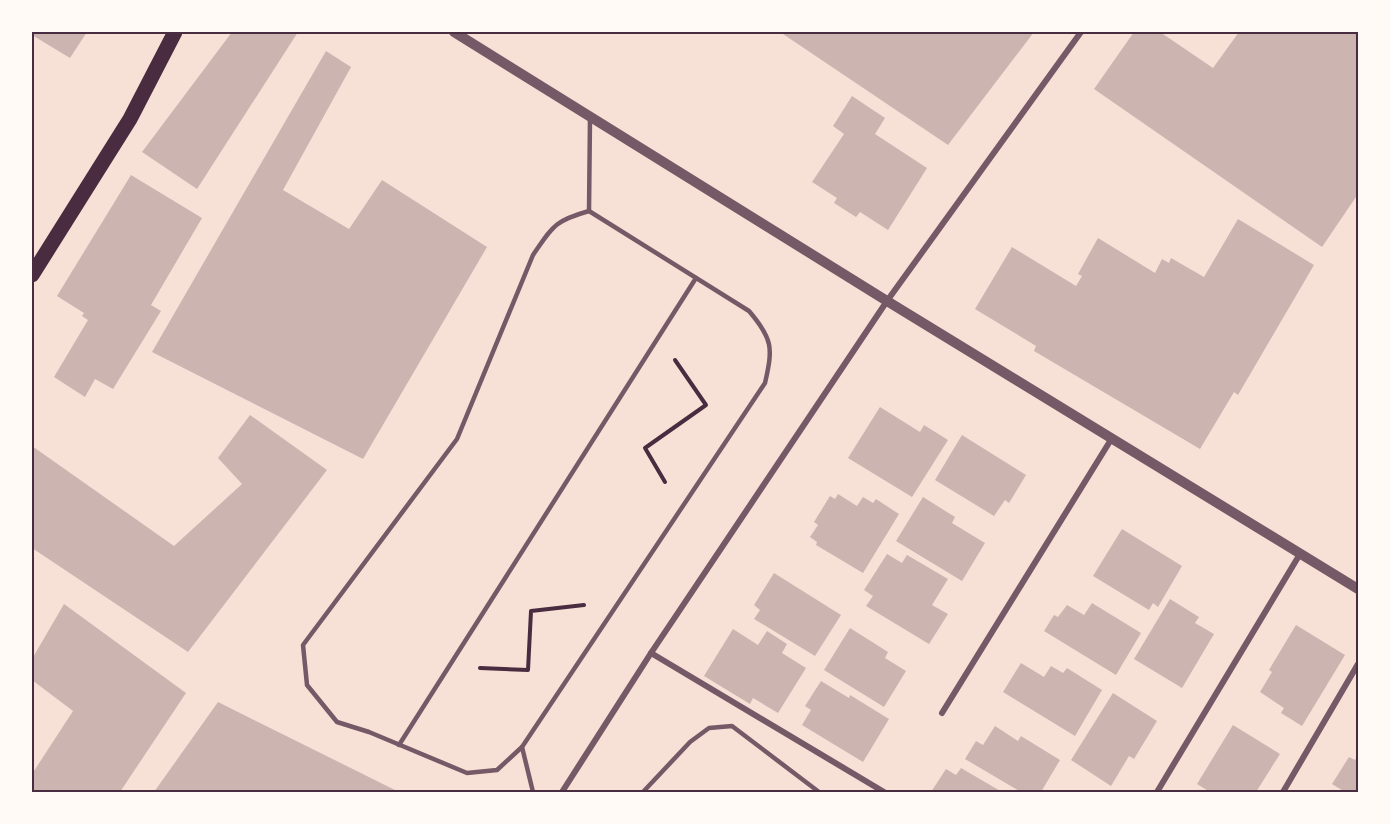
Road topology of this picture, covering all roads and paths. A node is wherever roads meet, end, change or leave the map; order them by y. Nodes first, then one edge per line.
1 (175, 32) edge
2 (454, 32) edge
3 (1081, 32) edge
4 (590, 117) junction
5 (590, 211) junction
6 (32, 275) edge
7 (696, 278) junction
8 (887, 301) junction
9 (659, 337) junction
10 (1112, 438) junction
11 (681, 508) junction
12 (1300, 554) junction
13 (1359, 589) edge
14 (604, 624) junction
15 (651, 653) junction
16 (1359, 664) edge
17 (450, 667) junction
18 (942, 713) dead end
19 (399, 745) junction
20 (522, 747) junction
21 (813, 790) edge
22 (533, 792) edge
23 (562, 792) edge
24 (642, 792) edge
25 (819, 792) edge
26 (884, 792) edge
27 (1157, 792) edge
28 (1283, 792) edge

1 - 6 main road
2 - 4 street
3 - 8 street
4 - 5 lane
4 - 8 street
5 - 7 lane
5 - 19 lane
7 - 9 lane
7 - 11 lane
8 - 10 street
8 - 15 street
9 - 11 path
9 - 17 lane
10 - 12 street
10 - 18 street
11 - 14 lane
12 - 13 street
12 - 27 street
14 - 17 path
14 - 20 lane
15 - 23 street
15 - 26 street
16 - 28 street
17 - 19 lane
19 - 20 lane
20 - 22 lane
21 - 24 lane
21 - 25 lane

